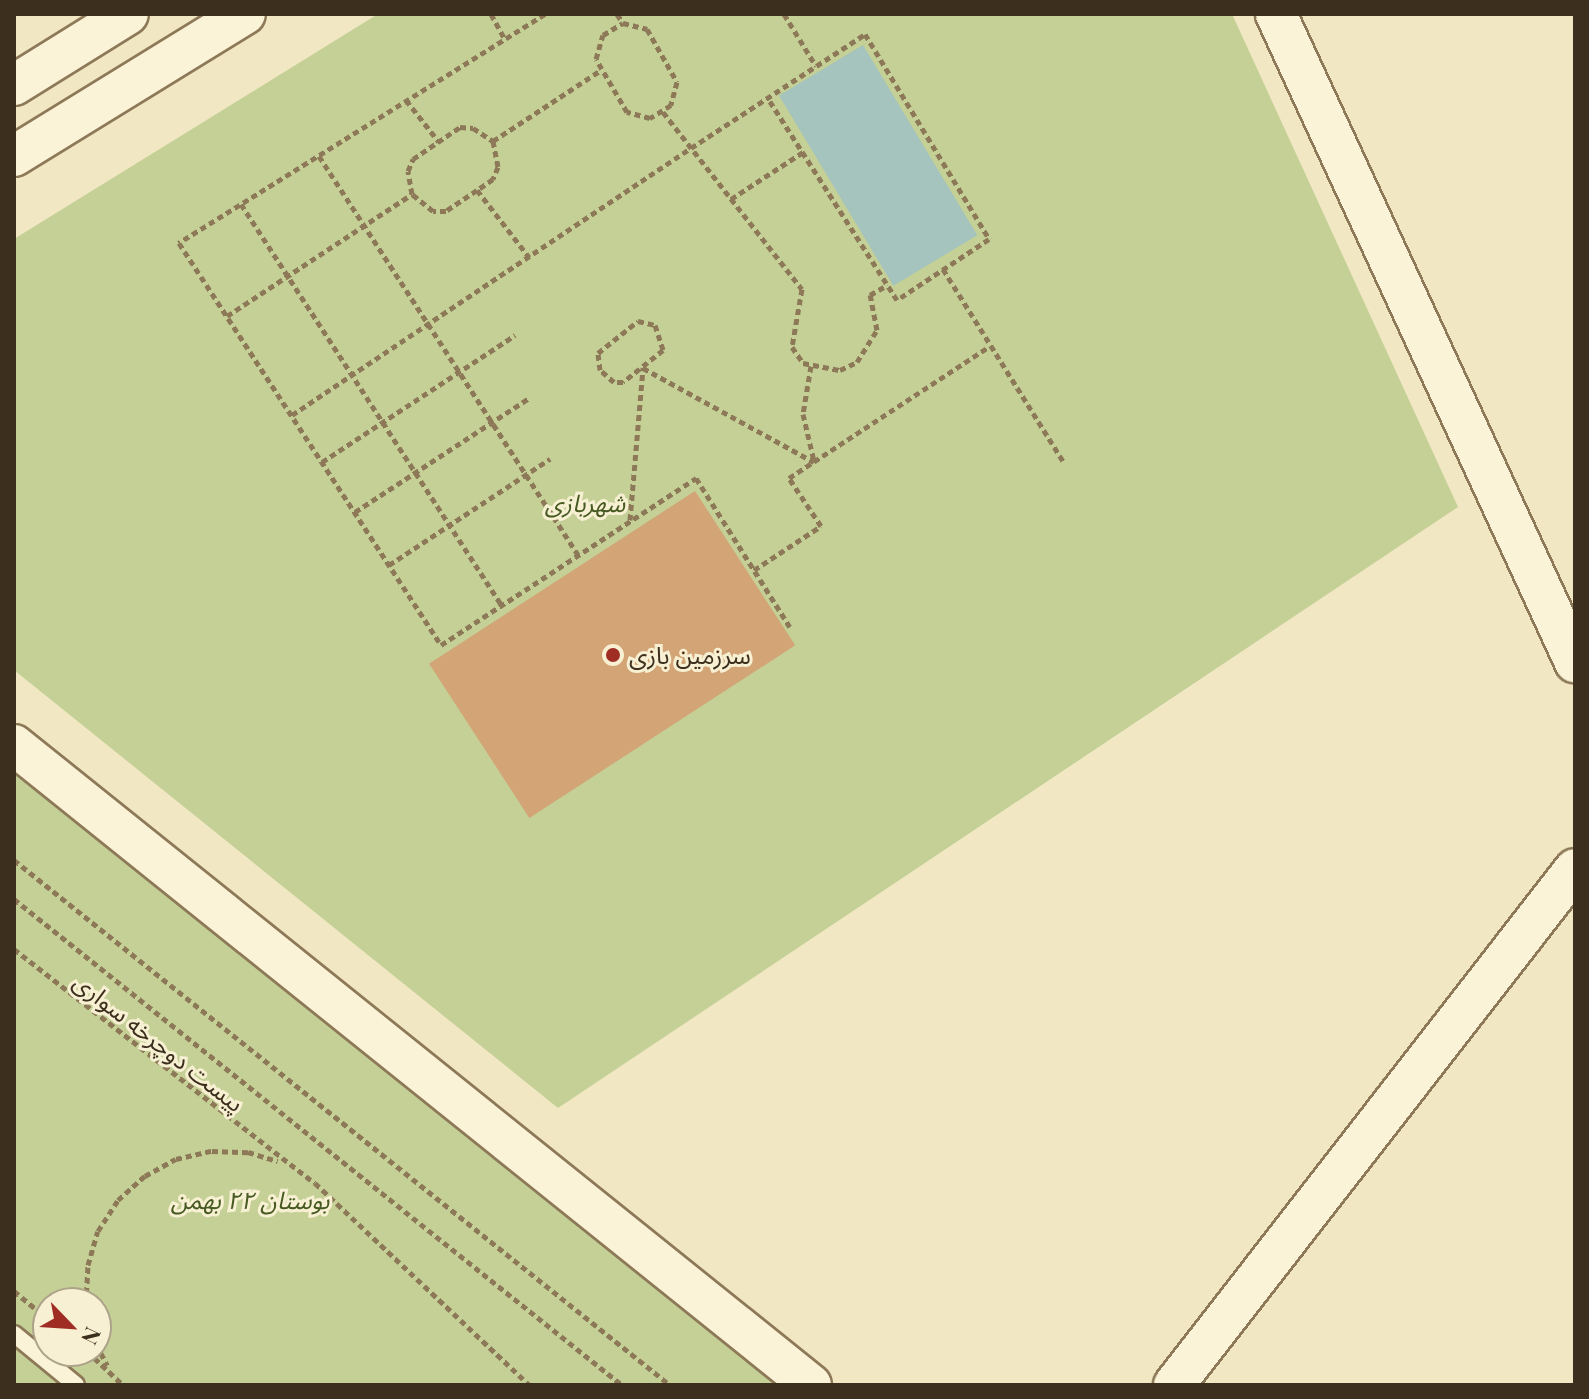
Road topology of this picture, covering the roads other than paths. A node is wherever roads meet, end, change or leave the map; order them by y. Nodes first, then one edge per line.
1 (128, 14) edge
2 (245, 14) edge
3 (1276, 14) edge
4 (14, 85) edge
5 (14, 156) edge
6 (1575, 662) edge
7 (14, 745) edge
8 (1575, 869) edge
9 (14, 1334) edge
10 (76, 1385) edge
11 (811, 1385) edge
12 (1174, 1385) edge

1 - 4 street
2 - 5 street
3 - 6 street
7 - 11 street
8 - 12 street
9 - 10 lane

